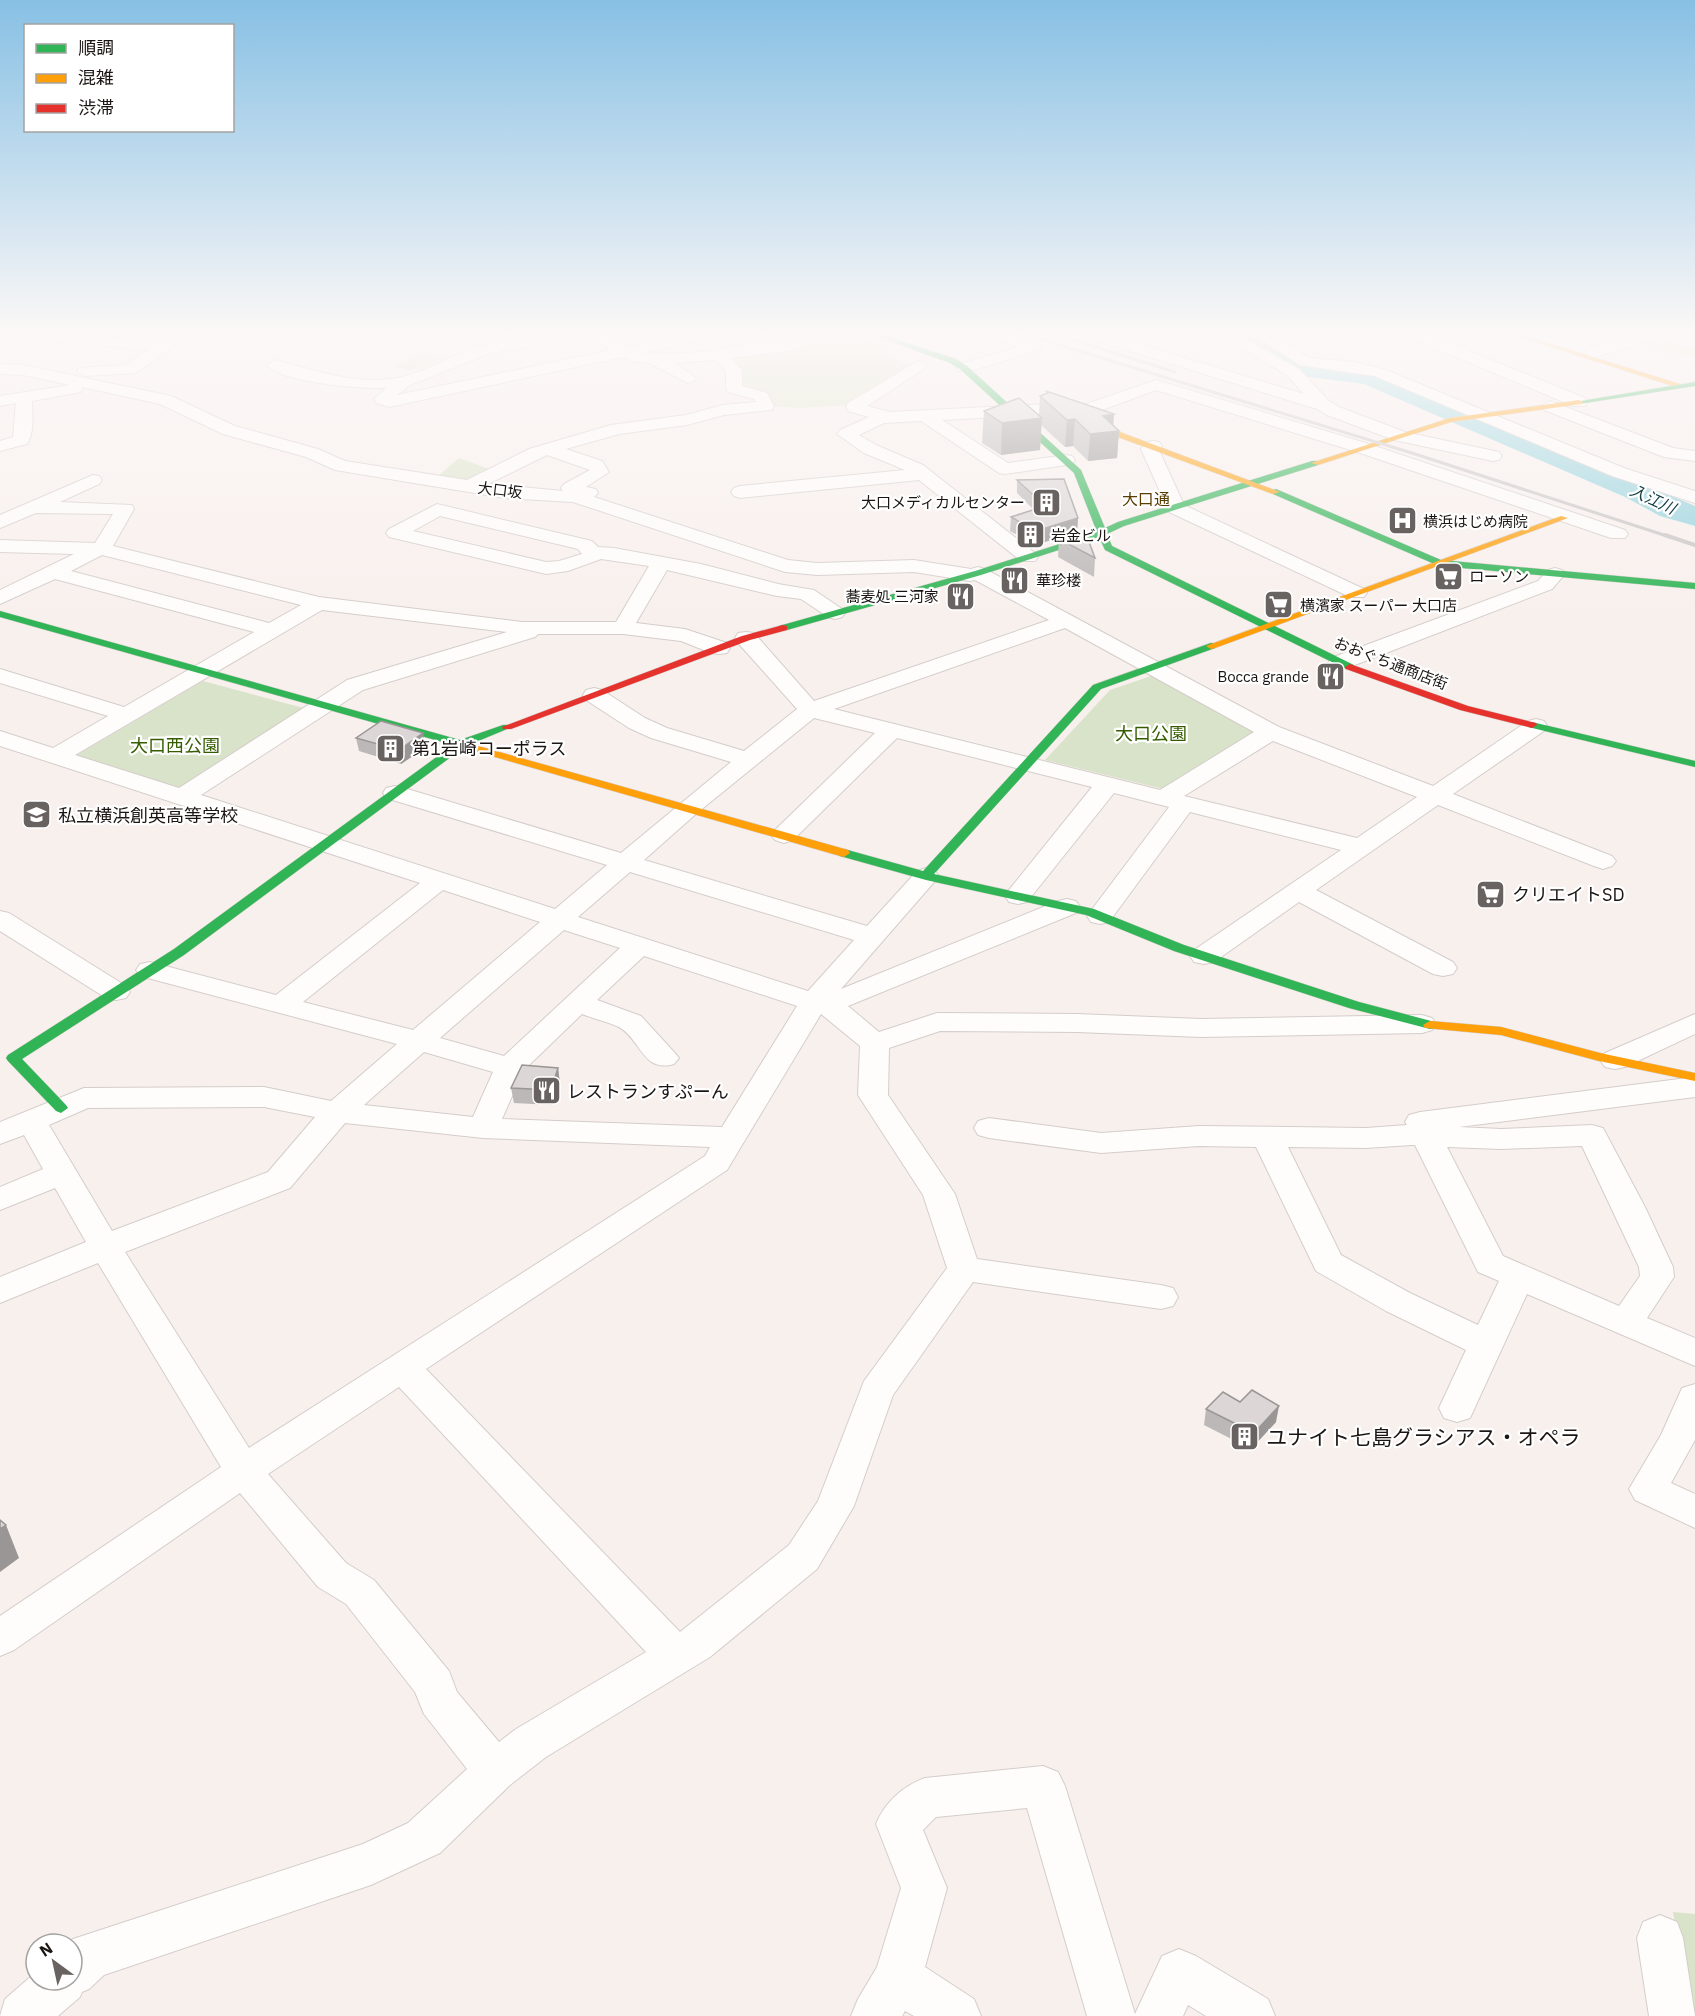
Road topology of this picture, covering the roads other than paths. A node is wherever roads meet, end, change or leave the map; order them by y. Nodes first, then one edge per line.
1 (23, 429) edge
2 (228, 429) edge
3 (617, 429) edge
4 (856, 429) edge
5 (944, 429) edge
6 (1031, 429) edge
7 (1106, 429) edge
8 (1301, 429) edge
9 (1380, 429) edge
10 (1422, 429) edge
11 (1510, 429) edge
12 (1609, 429) edge
13 (1400, 436) junction
14 (0, 446) edge
15 (1153, 446) junction
16 (548, 448) junction
17 (1363, 448) junction
18 (1493, 456) dead end
19 (1695, 456) edge
20 (1066, 460) junction
21 (923, 474) junction
22 (1695, 478) edge
23 (93, 480) dead end
24 (1256, 483) junction
25 (470, 486) junction
26 (1670, 489) junction
27 (740, 492) dead end
28 (1695, 497) edge
29 (34, 507) junction
30 (1176, 508) junction
31 (1564, 518) junction
32 (646, 520) junction
33 (0, 522) edge
34 (1102, 533) junction
35 (1618, 534) dead end
36 (0, 546) edge
37 (100, 549) junction
38 (592, 553) junction
39 (1028, 557) junction
40 (661, 563) junction
41 (1439, 563) junction
42 (53, 572) junction
43 (974, 574) junction
44 (1555, 574) junction
45 (1695, 586) edge
46 (1357, 593) junction
47 (0, 598) edge
48 (319, 603) junction
49 (835, 613) junction
50 (0, 614) edge
51 (1066, 621) junction
52 (1265, 626) junction
53 (534, 628) junction
54 (623, 628) junction
55 (273, 631) junction
56 (746, 638) junction
57 (719, 648) junction
58 (1339, 663) junction
59 (1152, 667) junction
60 (203, 671) junction
61 (0, 676) edge
62 (594, 695) junction
63 (323, 705) junction
64 (810, 710) junction
65 (127, 715) junction
66 (1536, 726) junction
67 (892, 730) junction
68 (1270, 732) junction
69 (0, 738) edge
70 (463, 743) junction
71 (56, 756) junction
72 (749, 759) junction
73 (1028, 764) junction
74 (1695, 764) edge
75 (1107, 784) junction
76 (395, 793) junction
77 (1435, 795) junction
78 (183, 796) junction
79 (1174, 800) junction
80 (688, 808) junction
81 (784, 835) junction
82 (327, 843) junction
83 (1361, 847) junction
84 (1603, 861) dead end
85 (625, 862) junction
86 (926, 876) junction
87 (439, 880) junction
88 (1298, 891) junction
89 (1018, 896) junction
90 (1067, 907) junction
91 (1100, 916) junction
92 (0, 919) edge
93 (559, 920) junction
94 (870, 936) junction
95 (639, 945) junction
96 (1204, 956) junction
97 (1443, 968) dead end
98 (150, 970) junction
99 (117, 992) junction
100 (577, 1003) junction
101 (282, 1004) junction
102 (819, 1004) junction
103 (1695, 1023) edge
104 (1422, 1024) junction
105 (419, 1041) junction
106 (875, 1043) junction
107 (7, 1057) edge
108 (664, 1058) dead end
109 (1615, 1060) junction
110 (510, 1067) junction
111 (1695, 1077) edge
112 (1695, 1087) edge
113 (338, 1112) junction
114 (31, 1121) edge
115 (483, 1128) junction
116 (989, 1128) dead end
117 (1419, 1135) junction
118 (1267, 1137) junction
119 (732, 1138) junction
120 (62, 1173) junction
121 (0, 1199) edge
122 (105, 1247) junction
123 (964, 1269) junction
124 (1518, 1276) junction
125 (0, 1291) edge
126 (1161, 1297) dead end
127 (1626, 1323) junction
128 (1487, 1345) junction
129 (1695, 1353) edge
130 (402, 1367) junction
131 (1695, 1398) edge
132 (1457, 1408) dead end
133 (243, 1471) junction
134 (1695, 1512) edge
135 (0, 1638) edge
136 (676, 1656) junction
137 (495, 1771) junction
138 (1660, 1938) dead end
139 (84, 1961) edge
140 (49, 1992) edge
141 (887, 1997) edge
142 (22, 2016) edge
143 (957, 2016) edge
144 (1111, 2016) edge
145 (1158, 2016) edge
146 (1251, 2016) edge
147 (1673, 2016) edge

1 - 14 street
2 - 25 street, 大口坂
3 - 16 street
4 - 21 street
5 - 20 street
6 - 20 street, おおぐち通商店街
7 - 15 street
8 - 17 street
9 - 13 street
10 - 13 street
11 - 26 street
12 - 19 street
13 - 17 street
13 - 18 street
15 - 24 street
15 - 30 street
16 - 25 street
16 - 32 street
17 - 24 street
17 - 31 street
20 - 34 street, おおぐち通商店街
21 - 27 street
21 - 39 street
22 - 26 street
23 - 29 street
24 - 30 street
24 - 41 street
25 - 32 street, 大口坂
26 - 28 street
29 - 33 street
29 - 37 street
30 - 34 street
30 - 46 street
31 - 35 street
31 - 41 street
32 - 43 street, 大口坂
34 - 39 street
34 - 52 street, おおぐち通商店街
36 - 37 street
37 - 42 street
37 - 48 street
38 - 38 street
38 - 40 street
39 - 43 street
40 - 49 street
40 - 54 street
41 - 44 street
41 - 46 street
42 - 47 street
42 - 55 street
43 - 49 street
43 - 51 street, 大口坂
44 - 45 street
44 - 58 street
46 - 52 street
48 - 53 street
48 - 55 street
49 - 56 street
50 - 60 street
51 - 59 street, 大口坂
51 - 64 street
52 - 58 street, おおぐち通商店街
52 - 59 street
53 - 54 street
53 - 63 street
54 - 57 street
55 - 60 street
56 - 57 street
56 - 64 street
57 - 62 street
58 - 66 street, おおぐち通商店街
59 - 68 street, 大口坂
59 - 73 street
60 - 63 street
60 - 65 street
61 - 65 street
62 - 70 street
62 - 72 street
63 - 70 street
63 - 78 street
64 - 67 street
64 - 72 street
65 - 71 street
66 - 74 street, おおぐち通商店街
66 - 77 street
67 - 73 street
67 - 81 street
68 - 77 street, 大口坂
68 - 79 street
69 - 71 street
70 - 76 street
70 - 80 street
71 - 78 street
72 - 80 street
73 - 75 street
73 - 86 street
75 - 79 street
75 - 89 street
76 - 82 street
76 - 85 street
77 - 83 street
77 - 84 street, 大口坂
78 - 82 street
79 - 83 street
79 - 91 street
80 - 81 street
80 - 85 street
81 - 86 street
82 - 87 street
82 - 98 street
83 - 88 street
85 - 93 street
85 - 94 street
86 - 89 street
86 - 94 street
87 - 93 street
87 - 101 street
88 - 96 street
88 - 97 street
89 - 90 street
90 - 91 street
90 - 102 street
91 - 96 street
92 - 99 street
93 - 95 street
93 - 105 street
94 - 102 street
95 - 100 street
95 - 102 street
96 - 104 street
98 - 99 street
98 - 101 street
99 - 107 street
100 - 108 street
100 - 110 street
101 - 105 street
102 - 106 street
102 - 119 street
103 - 109 street
104 - 106 street
104 - 109 street
105 - 110 street
105 - 113 street
106 - 123 street
107 - 114 street
109 - 111 street
110 - 115 street
112 - 117 street
113 - 114 street
113 - 115 street
113 - 122 street
114 - 120 street
115 - 119 street
116 - 118 street
117 - 118 street
117 - 124 street
117 - 127 street
118 - 128 street
119 - 130 street
120 - 121 street
120 - 122 street
122 - 125 street
122 - 133 street
123 - 126 street
123 - 136 street
124 - 127 street
124 - 128 street
127 - 129 street
128 - 132 street
130 - 133 street
130 - 136 street
131 - 134 street
133 - 135 street
133 - 137 street
136 - 137 street
137 - 139 street
138 - 147 street
140 - 142 street
141 - 143 street
141 - 144 street
145 - 146 street

